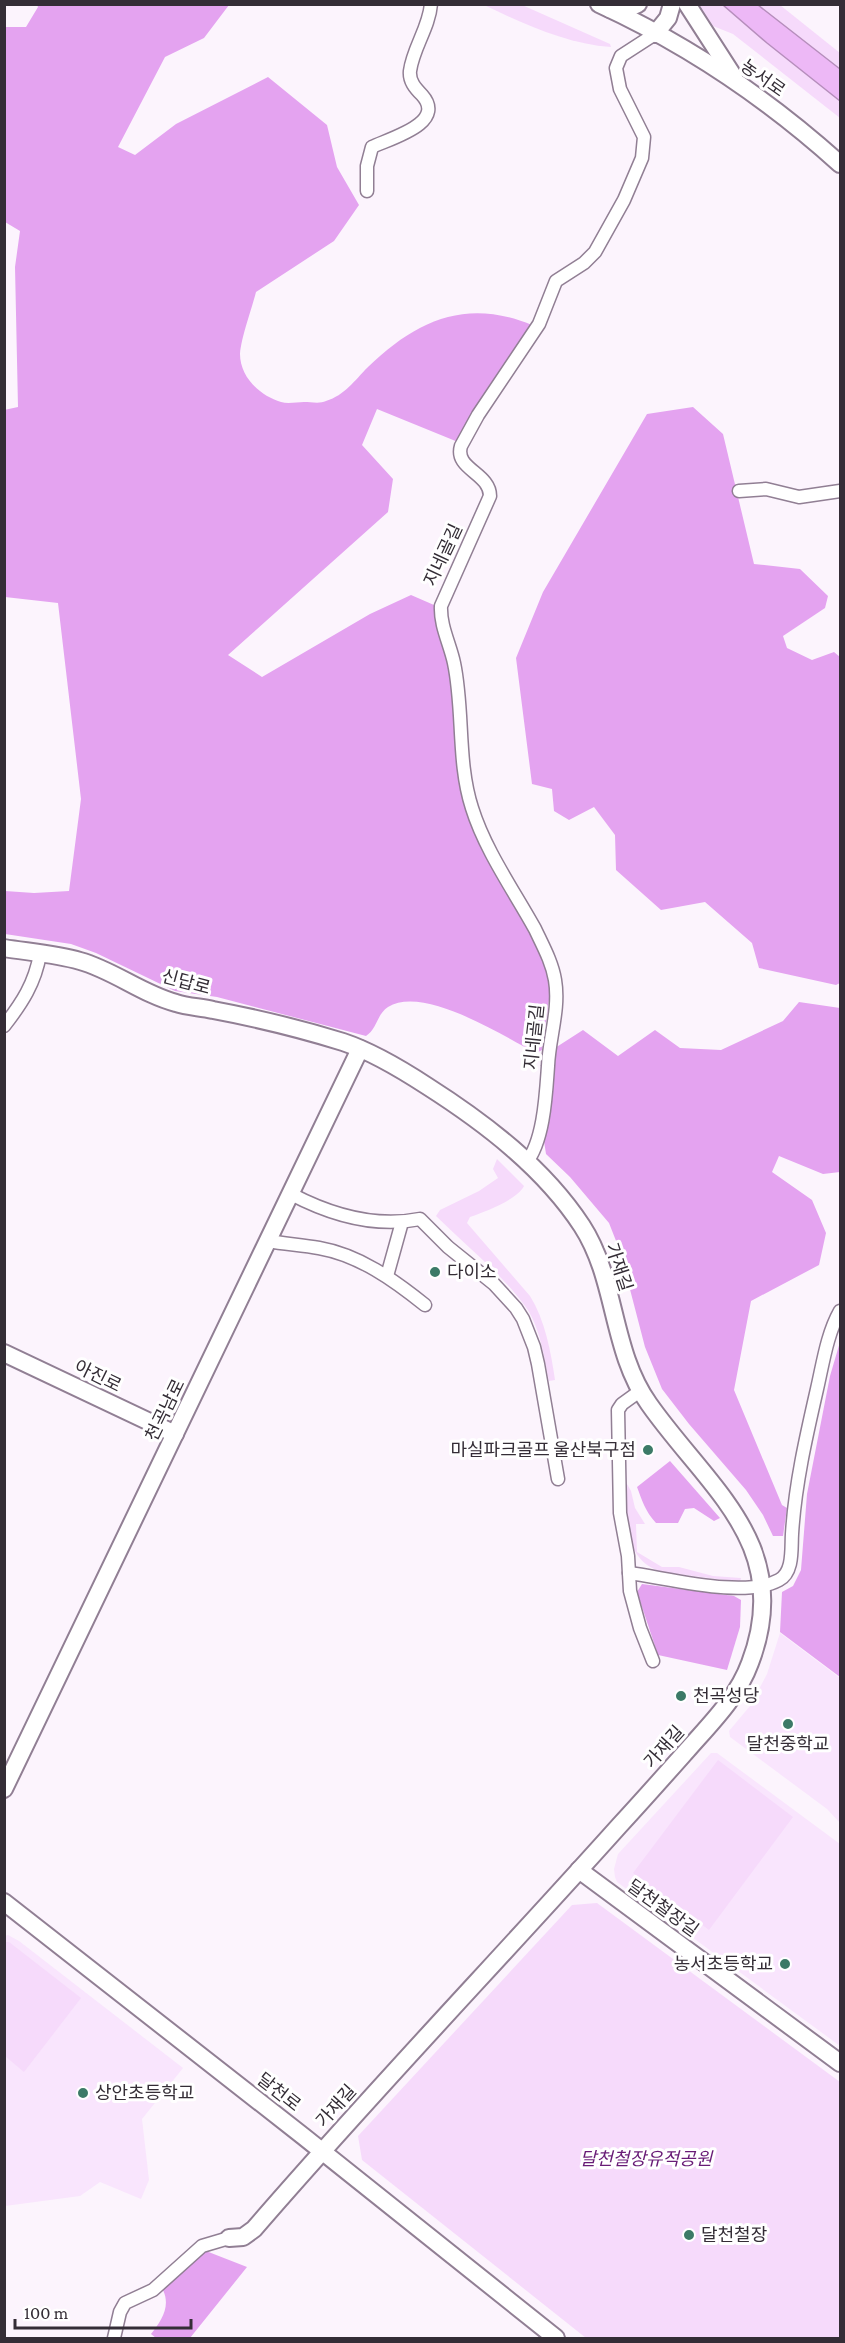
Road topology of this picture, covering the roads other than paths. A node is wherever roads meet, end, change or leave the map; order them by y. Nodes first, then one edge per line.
1 (431, 4) edge
2 (638, 4) edge
3 (672, 4) edge
4 (687, 4) edge
5 (604, 6) edge
6 (655, 34) junction
7 (745, 88) junction
8 (840, 164) edge
9 (367, 191) dead end
10 (739, 491) dead end
11 (840, 491) edge
12 (4, 948) edge
13 (40, 954) junction
14 (4, 1026) edge
15 (360, 1049) junction
16 (526, 1162) junction
17 (291, 1194) junction
18 (402, 1222) junction
19 (268, 1241) junction
20 (387, 1276) junction
21 (425, 1305) dead end
22 (840, 1311) edge
23 (4, 1353) edge
24 (640, 1390) junction
25 (175, 1434) junction
26 (558, 1479) dead end
27 (629, 1573) junction
28 (761, 1586) junction
29 (653, 1661) dead end
30 (4, 1789) edge
31 (579, 1870) junction
32 (4, 1902) edge
33 (840, 2063) edge
34 (322, 2151) junction
35 (229, 2238) joint
36 (114, 2338) edge
37 (556, 2338) edge

1 - 9 street
2 - 5 street
3 - 6 street
4 - 7 street
5 - 6 street, 농서로
6 - 7 street, 농서로
6 - 16 street, 지네골길
7 - 8 street, 농서로
10 - 11 street
12 - 13 street, 신답로
13 - 14 street
13 - 15 street, 신답로
15 - 16 street, 가재길
15 - 17 street, 천곡남로
16 - 24 street, 가재길
17 - 18 street
17 - 19 street, 천곡남로
18 - 20 street
18 - 26 street
19 - 20 street
19 - 25 street, 천곡남로
20 - 21 street
22 - 28 street
23 - 25 street, 아진로
24 - 27 street
24 - 28 street, 가재길
25 - 30 street, 천곡남로
27 - 28 street
27 - 29 street
28 - 31 street, 가재길
31 - 33 street, 달천철장길
31 - 34 street, 가재길
32 - 34 street, 달천로
34 - 35 street, 가재길
34 - 37 street, 달천로
35 - 36 street, 가재길

